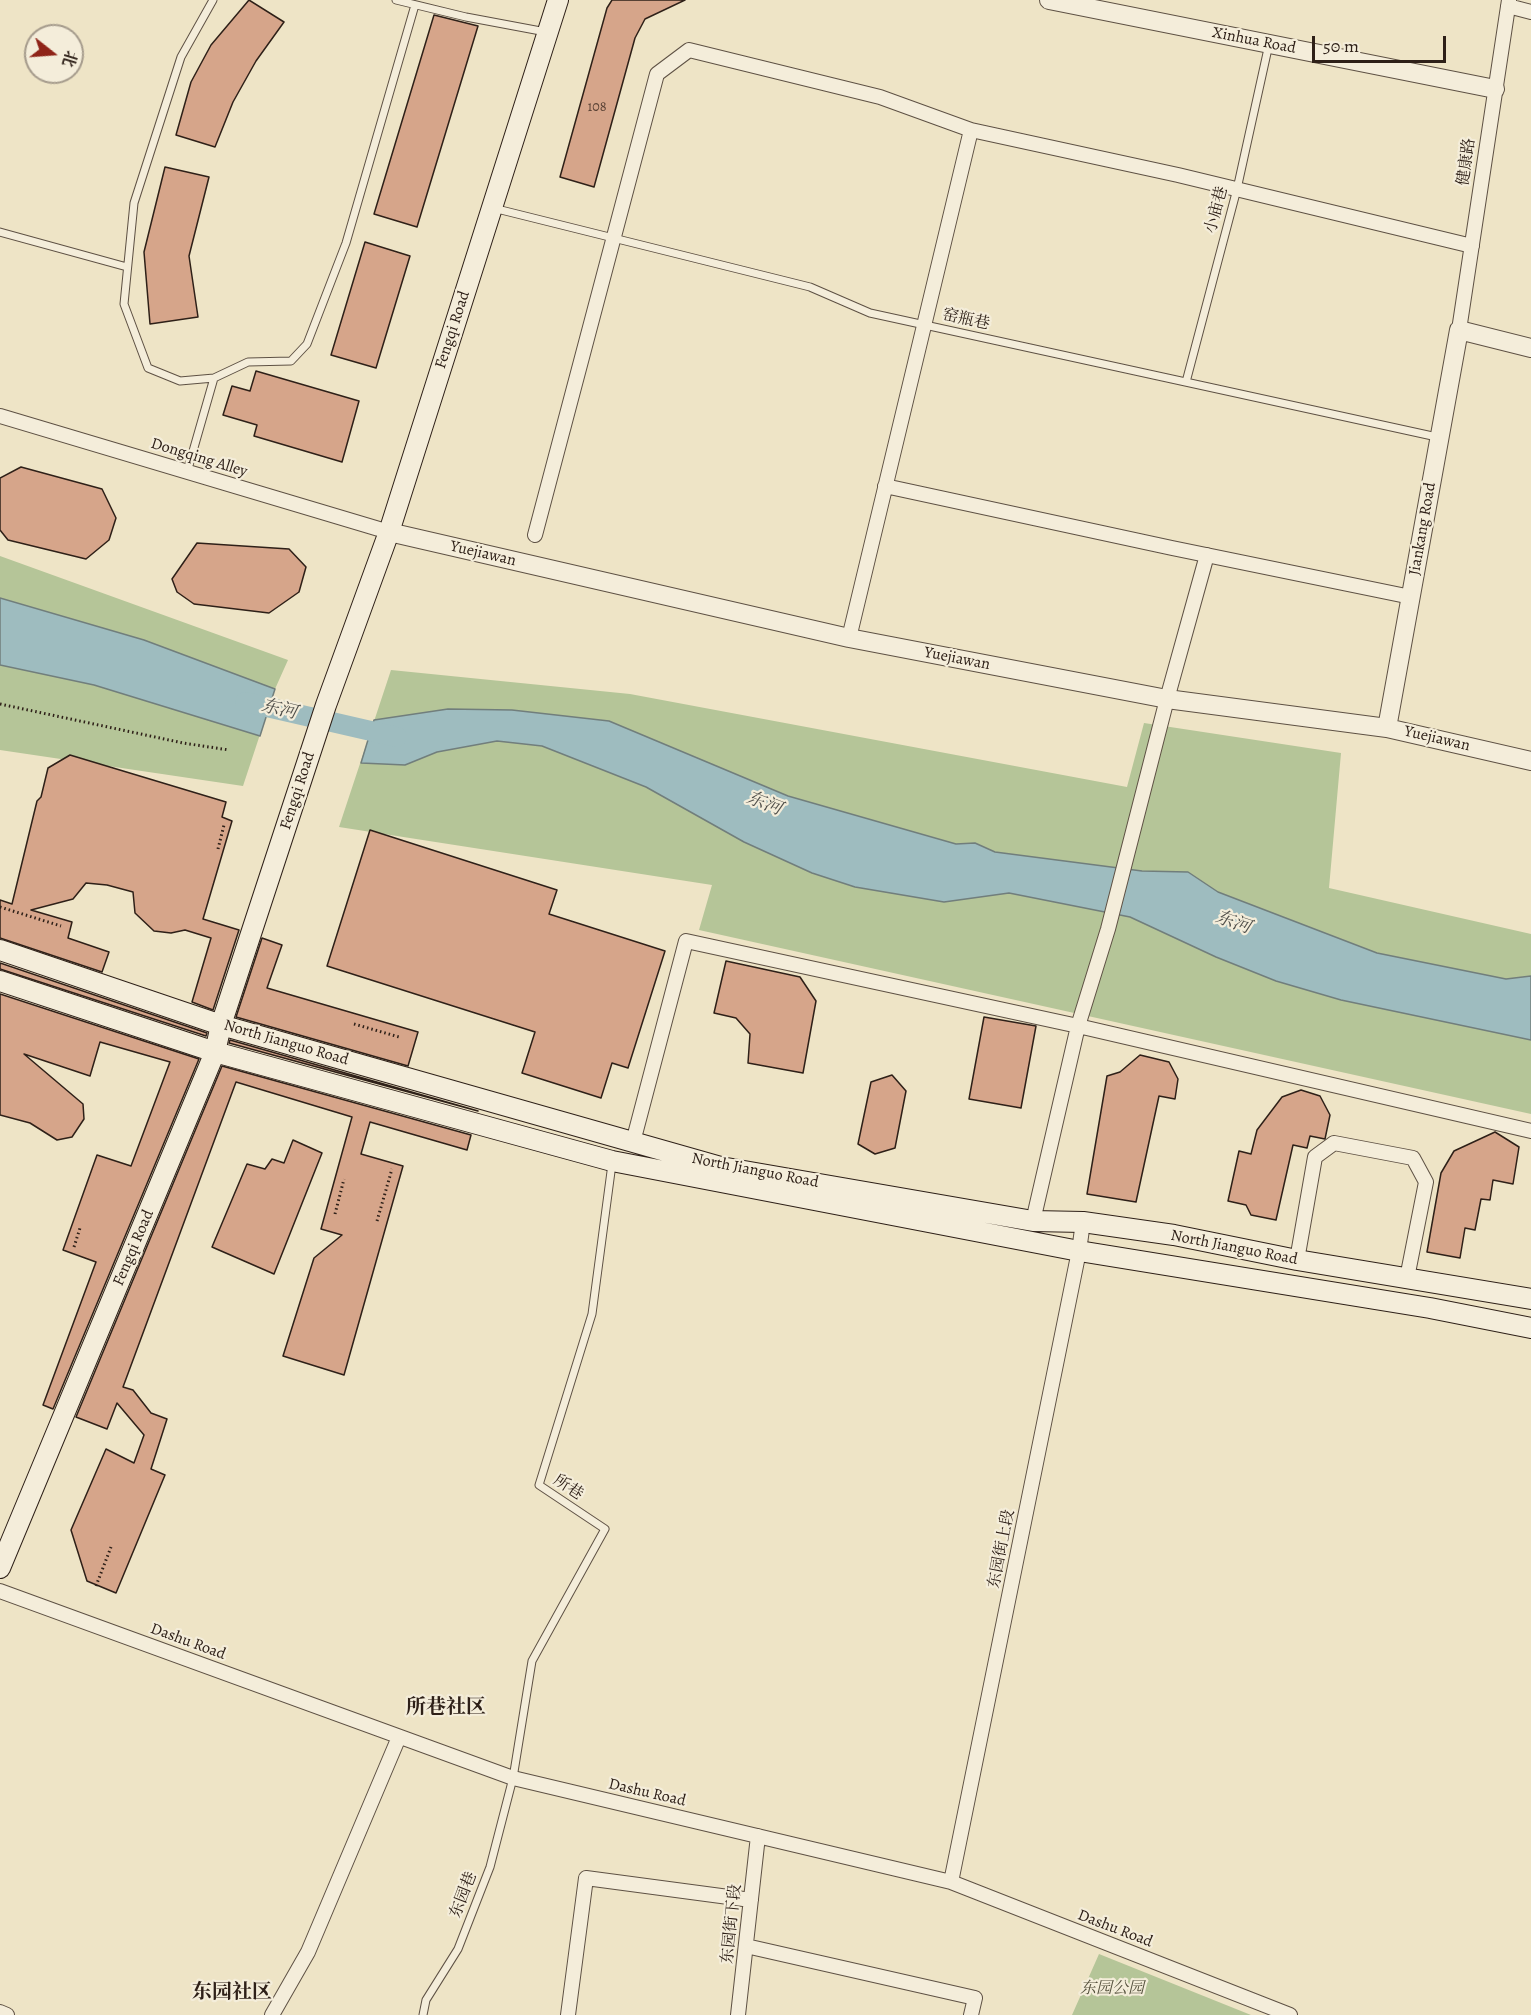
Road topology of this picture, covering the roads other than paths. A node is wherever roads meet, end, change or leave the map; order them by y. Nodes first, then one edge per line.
1 (396, 0) edge
2 (558, 0) edge
3 (1049, 0) edge
4 (210, 1) edge
5 (1508, 3) edge
6 (415, 4) junction
7 (1531, 12) edge
8 (548, 32) junction
9 (1269, 44) junction
10 (1495, 89) junction
11 (971, 130) junction
12 (1237, 189) junction
13 (492, 208) junction
14 (0, 232) edge
15 (614, 238) junction
16 (1472, 246) junction
17 (127, 267) junction
18 (924, 325) junction
19 (1460, 330) junction
20 (1531, 348) edge
21 (214, 378) junction
22 (1186, 382) junction
23 (0, 416) edge
24 (1440, 437) junction
25 (187, 472) junction
26 (885, 486) junction
27 (389, 532) junction
28 (535, 535) dead end
29 (1207, 555) junction
30 (1411, 597) junction
31 (849, 638) junction
32 (1167, 699) junction
33 (1387, 728) junction
34 (1531, 761) edge
35 (0, 950) edge
36 (0, 981) edge
37 (221, 1025) junction
38 (1078, 1026) junction
39 (215, 1052) junction
40 (1531, 1131) edge
41 (633, 1142) junction
42 (612, 1161) junction
43 (1033, 1221) junction
44 (1083, 1222) junction
45 (1078, 1251) junction
46 (1298, 1260) junction
47 (1407, 1278) junction
48 (1531, 1299) edge
49 (1531, 1328) edge
50 (0, 1568) edge
51 (0, 1591) edge
52 (399, 1737) junction
53 (513, 1778) junction
54 (758, 1836) junction
55 (951, 1882) junction
56 (751, 1900) junction
57 (746, 1946) junction
58 (0, 2012) edge
59 (7, 2015) edge
60 (272, 2015) edge
61 (423, 2015) edge
62 (568, 2015) edge
63 (738, 2015) edge
64 (971, 2015) edge
65 (1290, 2015) edge

1 - 6 lane
2 - 8 main road, Fengqi Road
3 - 9 street, Xinhua Road
4 - 17 lane
5 - 7 street
5 - 10 street, 健康路
6 - 8 lane
6 - 21 lane
8 - 13 main road, Fengqi Road
9 - 10 street, Xinhua Road
9 - 12 lane, 小庙巷
10 - 16 street, 健康路
11 - 12 street
11 - 15 street
11 - 18 street
12 - 16 street
12 - 22 lane, 小庙巷
13 - 15 lane, 窑瓶巷
13 - 27 main road, Fengqi Road
14 - 17 lane
15 - 18 lane, 窑瓶巷
15 - 28 street
16 - 19 street, 健康路
17 - 21 lane
18 - 22 lane, 窑瓶巷
18 - 26 street
19 - 20 street
19 - 24 street, Jiankang Road
21 - 25 lane
22 - 24 lane, 窑瓶巷
23 - 25 street, Dongqing Alley
24 - 30 street, Jiankang Road
25 - 27 street, Dongqing Alley
26 - 29 street
26 - 31 street
27 - 31 street, Yuejiawan
27 - 37 main road, Fengqi Road
29 - 30 street
29 - 32 street
30 - 33 street, Jiankang Road
31 - 32 street, Yuejiawan
32 - 33 street, Yuejiawan
32 - 38 street
33 - 34 street, Yuejiawan
35 - 37 main road, North Jianguo Road
36 - 39 main road, North Jianguo Road
37 - 39 main road, Fengqi Road
37 - 41 main road, North Jianguo Road
38 - 40 street
38 - 41 street
38 - 43 street
39 - 42 main road, North Jianguo Road
39 - 50 main road, Fengqi Road
41 - 43 main road, North Jianguo Road
42 - 45 main road, North Jianguo Road
42 - 53 lane, 所巷
43 - 44 main road, North Jianguo Road
44 - 45 street, 东园街上段
44 - 46 main road, North Jianguo Road
45 - 49 main road, North Jianguo Road
45 - 55 street, 东园街上段
46 - 47 main road, North Jianguo Road
46 - 47 street
47 - 48 main road, North Jianguo Road
51 - 52 street, Dashu Road
52 - 53 street, Dashu Road
52 - 60 street
53 - 54 street, Dashu Road
53 - 61 lane, 东园巷
54 - 55 street, Dashu Road
54 - 56 street, 东园街下段
55 - 65 street, Dashu Road
56 - 57 street, 东园街下段
56 - 62 street
57 - 63 street, 东园街下段
57 - 64 street
58 - 59 street

